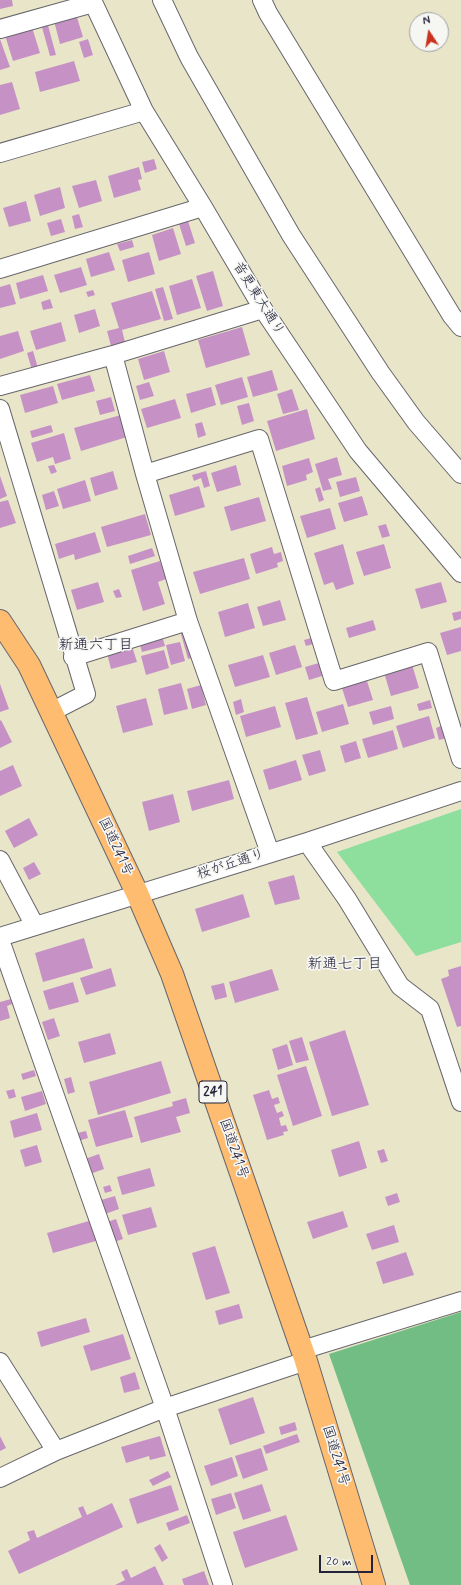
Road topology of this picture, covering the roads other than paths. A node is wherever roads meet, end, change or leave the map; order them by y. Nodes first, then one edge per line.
1 (162, 0) edge
2 (262, 0) edge
3 (93, 1) edge
4 (0, 29) edge
5 (144, 111) junction
6 (0, 153) edge
7 (203, 207) junction
8 (0, 269) edge
9 (263, 309) junction
10 (461, 327) edge
11 (113, 355) junction
12 (0, 386) edge
13 (0, 409) edge
14 (145, 474) junction
15 (461, 474) edge
16 (461, 573) edge
17 (0, 621) edge
18 (188, 621) junction
19 (73, 657) junction
20 (51, 712) junction
21 (461, 759) edge
22 (461, 791) edge
23 (307, 842) junction
24 (270, 853) junction
25 (0, 860) edge
26 (137, 893) junction
27 (35, 926) junction
28 (0, 937) edge
29 (0, 940) edge
30 (461, 1102) edge
31 (461, 1301) edge
32 (304, 1356) junction
33 (0, 1362) edge
34 (165, 1408) junction
35 (56, 1451) junction
36 (0, 1478) edge
37 (223, 1585) edge
38 (374, 1585) edge

1 - 15 street
2 - 10 street
3 - 4 street
3 - 5 street, 音更東大通り
5 - 6 street
5 - 7 street, 音更東大通り
7 - 8 street
7 - 9 street, 音更東大通り
9 - 11 street
9 - 16 street, 音更東大通り
11 - 12 street
11 - 14 street
13 - 19 street
14 - 18 street
14 - 21 street
17 - 20 highway, 国道241号 / 241
18 - 19 street
18 - 24 street
19 - 20 street
20 - 26 highway, 国道241号 / 241
22 - 23 street, 桜が丘通り
23 - 24 street, 桜が丘通り
23 - 30 street
24 - 26 street, 桜が丘通り
25 - 27 street
26 - 27 street, 桜が丘通り
26 - 32 highway, 国道241号 / 241
27 - 28 street, 桜が丘通り
29 - 34 street
31 - 32 street
32 - 34 street
32 - 38 highway, 国道241号 / 241
33 - 35 street
34 - 35 street
34 - 37 street
35 - 36 street

